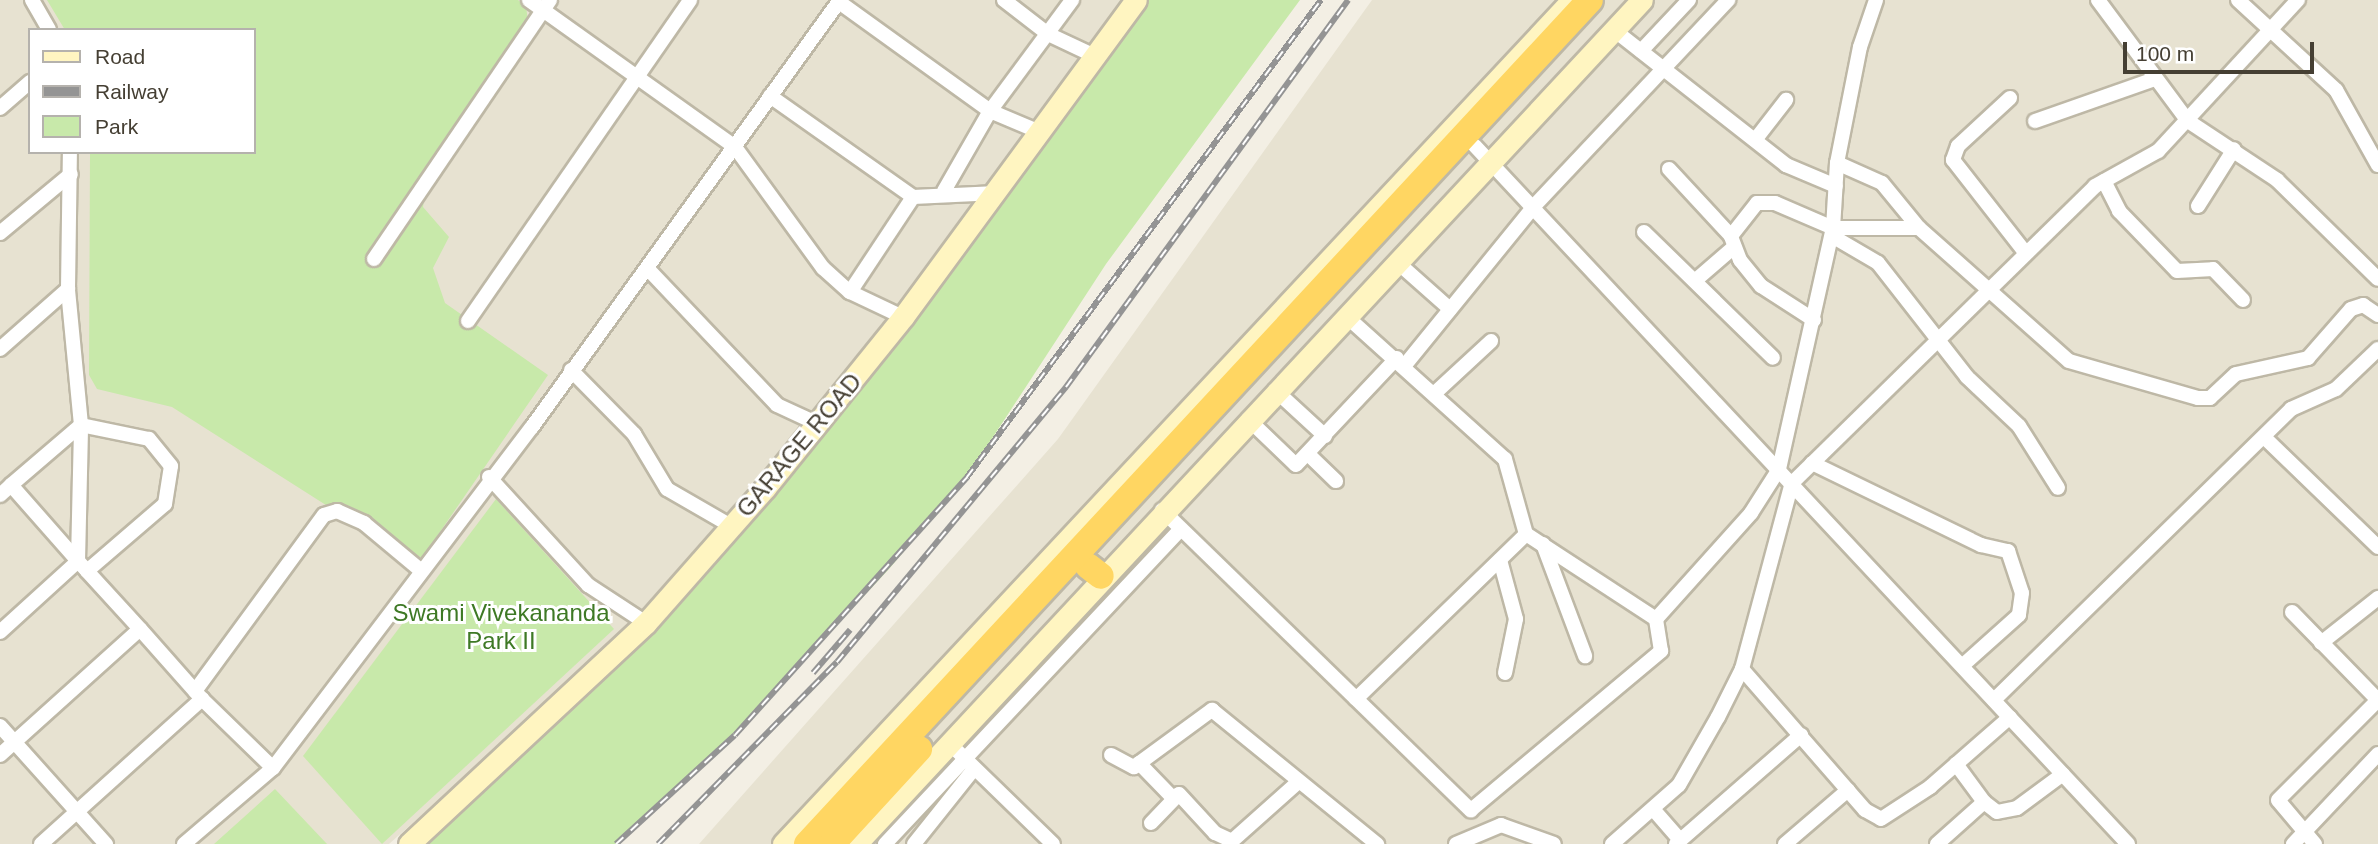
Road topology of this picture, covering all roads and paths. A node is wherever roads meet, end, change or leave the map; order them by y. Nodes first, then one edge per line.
1 (32, 0) edge
2 (528, 0) edge
3 (690, 0) edge
4 (1004, 0) edge
5 (1073, 0) edge
6 (1136, 0) edge
7 (1572, 0) edge
8 (1590, 0) edge
9 (1611, 0) edge
10 (1642, 0) edge
11 (1689, 0) edge
12 (1728, 0) edge
13 (1876, 0) edge
14 (2098, 0) edge
15 (2238, 0) edge
16 (2298, 0) edge
17 (840, 1) edge
18 (546, 5) edge
19 (48, 28) edge
20 (2274, 28) junction
21 (1614, 30) junction
22 (1048, 34) junction
23 (1640, 51) junction
24 (1095, 56) junction
25 (1663, 69) junction
26 (635, 78) junction
27 (2152, 80) junction
28 (28, 84) edge
29 (770, 96) junction
30 (2010, 98) dead end
31 (1786, 100) dead end
32 (0, 108) edge
33 (990, 111) junction
34 (2035, 121) dead end
35 (2188, 121) junction
36 (1040, 132) junction
37 (1755, 140) junction
38 (735, 147) junction
39 (2234, 149) junction
40 (70, 154) edge
41 (1484, 154) junction
42 (1837, 163) junction
43 (2378, 165) edge
44 (1669, 169) dead end
45 (71, 174) junction
46 (2104, 181) junction
47 (1836, 186) junction
48 (944, 191) junction
49 (997, 193) junction
50 (912, 197) junction
51 (1535, 205) junction
52 (2198, 206) dead end
53 (1919, 228) junction
54 (1644, 232) dead end
55 (1833, 232) junction
56 (0, 233) edge
57 (1732, 241) junction
58 (2024, 251) junction
59 (374, 258) dead end
60 (1397, 262) junction
61 (648, 269) junction
62 (1697, 279) junction
63 (2378, 279) edge
64 (1986, 287) junction
65 (68, 289) junction
66 (850, 292) junction
67 (2243, 300) dead end
68 (1450, 309) junction
69 (2378, 315) edge
70 (1346, 316) junction
71 (903, 317) junction
72 (1814, 320) junction
73 (468, 321) dead end
74 (1936, 338) junction
75 (1491, 341) dead end
76 (0, 349) edge
77 (2378, 349) edge
78 (1773, 358) dead end
79 (1401, 361) junction
80 (571, 370) junction
81 (1275, 390) junction
82 (1436, 392) junction
83 (1248, 419) junction
84 (818, 424) junction
85 (82, 425) junction
86 (1325, 436) junction
87 (2265, 438) junction
88 (1308, 454) junction
89 (1812, 463) junction
90 (1779, 468) junction
91 (489, 477) junction
92 (1336, 481) dead end
93 (1792, 483) junction
94 (2059, 488) dead end
95 (6, 490) edge
96 (1162, 510) junction
97 (732, 526) junction
98 (1181, 529) junction
99 (1526, 534) junction
100 (1543, 544) junction
101 (2378, 547) edge
102 (1500, 560) junction
103 (82, 566) junction
104 (419, 569) junction
105 (1095, 571) junction
106 (2378, 598) edge
107 (2292, 612) dead end
108 (1656, 619) junction
109 (646, 623) junction
110 (140, 629) junction
111 (0, 632) edge
112 (2321, 643) junction
113 (1585, 656) dead end
114 (1962, 666) junction
115 (1742, 669) junction
116 (1505, 673) dead end
117 (199, 695) junction
118 (1356, 699) junction
119 (1994, 700) junction
120 (2378, 700) edge
121 (2010, 717) junction
122 (0, 726) edge
123 (1801, 735) junction
124 (14, 742) junction
125 (949, 743) junction
126 (2378, 754) edge
127 (0, 755) edge
128 (1111, 755) dead end
129 (1139, 764) junction
130 (1956, 764) junction
131 (968, 765) junction
132 (273, 768) junction
133 (2063, 774) junction
134 (1296, 784) junction
135 (1848, 790) junction
136 (1172, 797) junction
137 (1984, 802) junction
138 (1653, 809) junction
139 (1471, 810) junction
140 (76, 813) junction
141 (1151, 823) dead end
142 (2304, 833) junction
143 (1460, 841) edge
144 (1227, 842) edge
145 (1678, 842) edge
146 (41, 844) edge
147 (106, 844) edge
148 (184, 844) edge
149 (409, 844) edge
150 (783, 844) edge
151 (807, 844) edge
152 (832, 844) edge
153 (856, 844) edge
154 (885, 844) edge
155 (914, 844) edge
156 (1053, 844) edge
157 (1377, 844) edge
158 (1554, 844) edge
159 (1612, 844) edge
160 (1785, 844) edge
161 (1937, 844) edge
162 (2128, 844) edge
163 (2292, 844) edge
164 (2315, 844) edge

1 - 19 street
2 - 18 street
3 - 26 street
4 - 22 street
5 - 22 street
6 - 24 street, GARAGE ROAD
7 - 150 street
8 - 151 highway
9 - 41 highway
10 - 21 street
11 - 23 street
12 - 25 street
13 - 42 street
14 - 27 street
15 - 20 street
16 - 20 street
17 - 29 street
17 - 33 street
18 - 26 street
18 - 59 street
20 - 35 street
20 - 43 street
21 - 23 street
21 - 41 street
22 - 24 street
22 - 33 street
23 - 25 street
24 - 36 street, GARAGE ROAD
25 - 37 street
25 - 51 street
26 - 38 street
26 - 73 street
27 - 34 street
27 - 35 street
28 - 32 street
29 - 38 street
29 - 50 street
30 - 58 street
31 - 37 street
33 - 36 street
33 - 48 street
35 - 39 street
35 - 46 street
36 - 49 street, GARAGE ROAD
37 - 47 street
38 - 61 street
38 - 66 street
39 - 52 street
39 - 63 street
40 - 45 street
41 - 51 street
41 - 60 street
41 - 105 highway
42 - 47 street
42 - 53 street
44 - 57 street
45 - 56 street
45 - 65 street
46 - 58 street
46 - 67 street
47 - 55 street
48 - 49 street
48 - 50 street
49 - 71 street, GARAGE ROAD
50 - 66 street
51 - 68 street
51 - 90 street
53 - 55 street
53 - 64 street
54 - 62 street
55 - 57 street
55 - 72 street
55 - 74 street
57 - 62 street
57 - 72 street
58 - 64 street
60 - 68 street
60 - 70 street
61 - 80 street
61 - 84 street
62 - 78 street
64 - 69 street
64 - 74 street
65 - 76 street
65 - 85 street
66 - 71 street
68 - 79 street
70 - 79 street
70 - 81 street
71 - 84 street, GARAGE ROAD
72 - 90 street
74 - 89 street
74 - 94 street
75 - 82 street
77 - 87 street
79 - 82 street
79 - 86 street
80 - 91 street
80 - 97 street
81 - 83 street
81 - 86 street
82 - 99 street
83 - 88 street
83 - 96 street
84 - 97 street, GARAGE ROAD
85 - 95 street
85 - 103 street
85 - 103 street
86 - 88 street
87 - 101 street
87 - 119 street
88 - 92 street
89 - 93 street
89 - 114 street
90 - 93 street
90 - 108 street
91 - 104 street
91 - 109 street
93 - 114 street
93 - 115 street
95 - 103 street
96 - 98 street
96 - 105 street
97 - 109 street, GARAGE ROAD
98 - 118 street
98 - 131 street
99 - 100 street
99 - 102 street
100 - 108 street
100 - 113 street
102 - 116 street
102 - 118 street
103 - 110 street
103 - 111 street
104 - 117 street
104 - 132 street
105 - 125 street
105 - 152 highway
106 - 112 street
107 - 112 street
108 - 139 street
109 - 149 street, GARAGE ROAD
110 - 117 street
110 - 124 street
112 - 120 street
114 - 119 street
115 - 123 street
115 - 138 street
117 - 132 street
117 - 140 street
118 - 139 street
119 - 121 street
120 - 142 street
121 - 130 street
121 - 133 street
122 - 124 street
123 - 135 street
123 - 145 street
124 - 127 street
124 - 140 street
125 - 131 street
125 - 153 street
126 - 142 street
128 - 129 street
129 - 134 street
129 - 136 street
130 - 135 street
130 - 137 street
131 - 154 street
131 - 155 street
131 - 156 street
132 - 148 street
133 - 137 street
133 - 162 street
134 - 144 street
134 - 157 street
135 - 160 street
136 - 141 street
136 - 144 street
137 - 161 street
138 - 145 street
138 - 159 street
139 - 143 street
140 - 146 street
140 - 147 street
142 - 163 street
142 - 164 street
143 - 158 street

